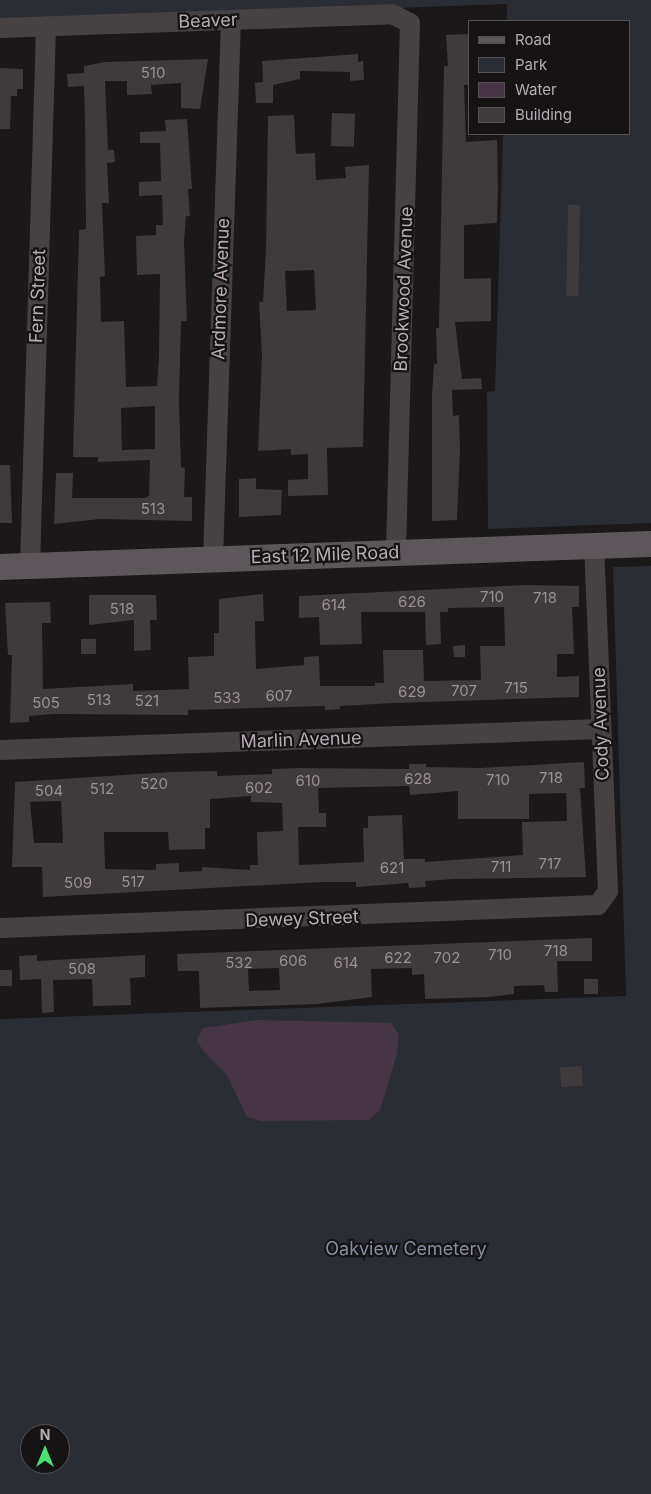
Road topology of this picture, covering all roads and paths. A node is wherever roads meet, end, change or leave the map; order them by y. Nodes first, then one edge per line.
1 (230, 20) junction
2 (46, 26) junction
3 (412, 26) joint
4 (0, 28) edge
5 (651, 544) edge
6 (594, 546) junction
7 (396, 552) junction
8 (213, 559) junction
9 (30, 566) junction
10 (0, 567) edge
11 (601, 729) junction
12 (0, 750) edge
13 (603, 902) joint
14 (0, 928) edge

1 - 2 street, Beaver
1 - 3 street, Beaver
1 - 8 street, Ardmore Avenue
2 - 4 street, Beaver
2 - 9 street, Fern Street
3 - 7 street, Brookwood Avenue
5 - 6 main road, East 12 Mile Road
6 - 7 main road, East 12 Mile Road
6 - 11 street, Cody Avenue
7 - 8 main road, East 12 Mile Road
8 - 9 main road, East 12 Mile Road
9 - 10 main road, East 12 Mile Road
11 - 12 street, Marlin Avenue
11 - 13 street, Cody Avenue
13 - 14 street, Dewey Street

